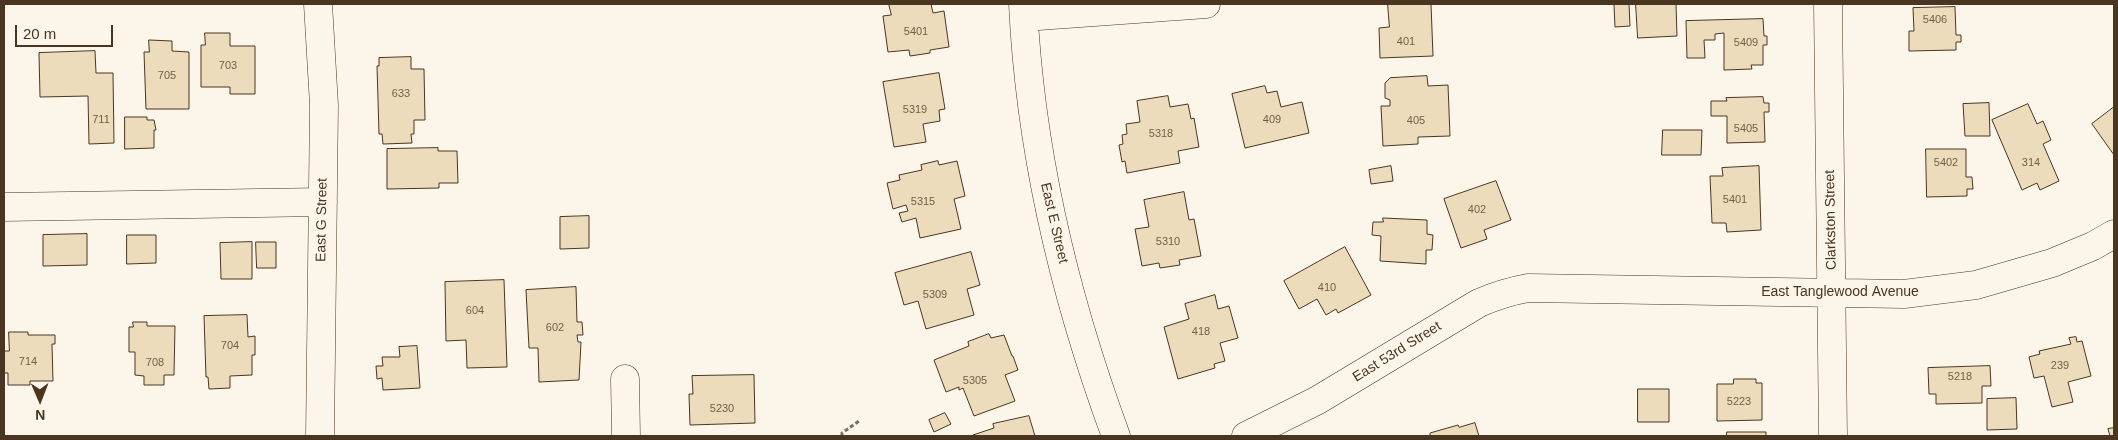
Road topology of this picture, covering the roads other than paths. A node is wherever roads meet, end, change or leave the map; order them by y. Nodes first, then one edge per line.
1 (318, 4) edge
2 (1206, 4) edge
3 (1828, 4) edge
4 (1024, 10) edge
5 (323, 202) junction
6 (4, 207) edge
7 (2114, 234) edge
8 (1555, 288) joint
9 (1832, 293) junction
10 (625, 379) dead end
11 (320, 436) edge
12 (626, 436) edge
13 (1116, 436) edge
14 (1246, 436) edge
15 (1833, 436) edge

1 - 5 street, East G Street
2 - 4 street
3 - 9 street, Clarkston Street
4 - 13 street, East E Street
5 - 6 street
5 - 11 street, East G Street
7 - 9 street, East Tanglewood Avenue
8 - 9 street, East Tanglewood Avenue
8 - 14 street, East 53rd Street
9 - 15 street, Clarkston Street
10 - 12 street

